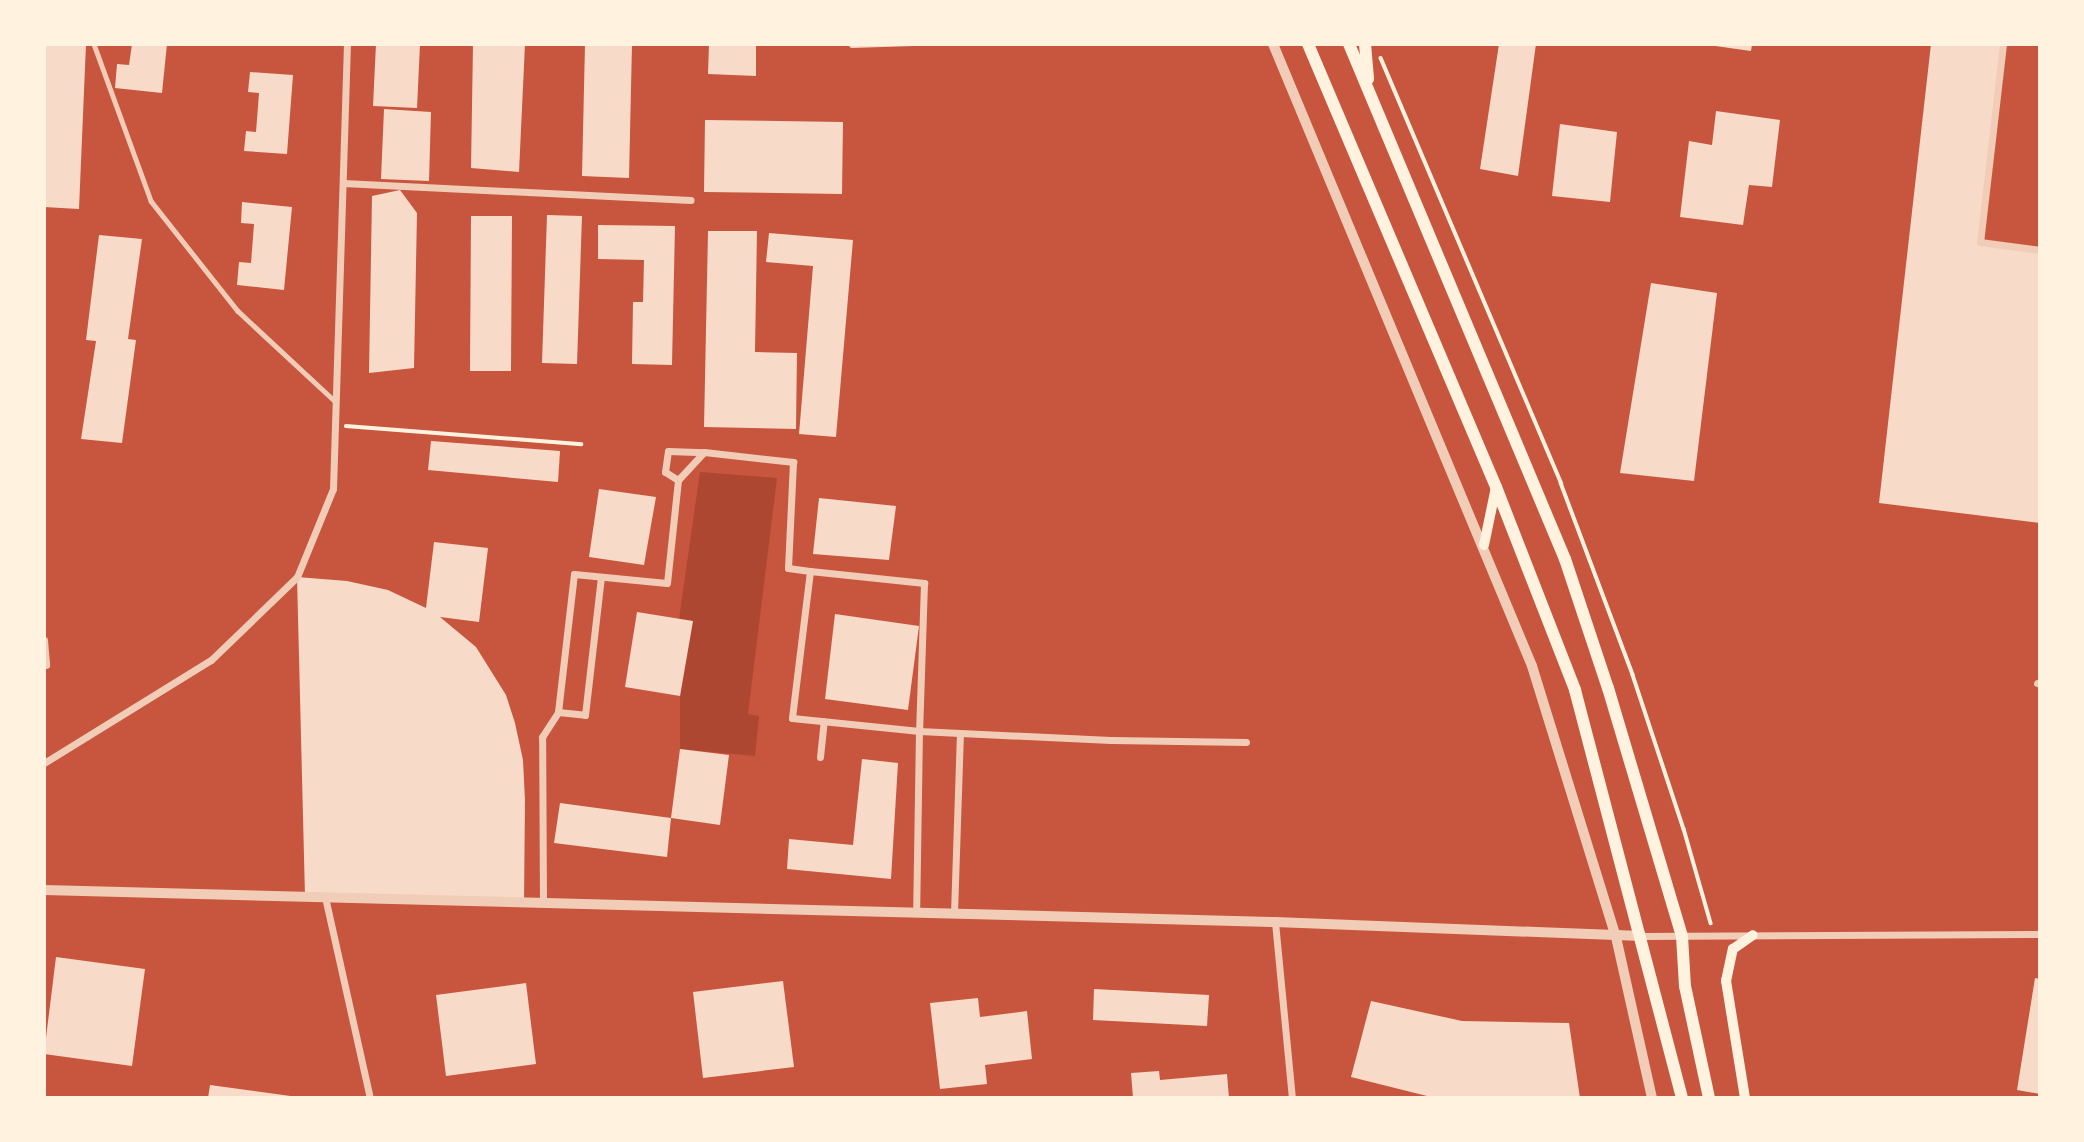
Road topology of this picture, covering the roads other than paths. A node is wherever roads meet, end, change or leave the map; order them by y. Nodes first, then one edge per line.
1 (94, 44) edge
2 (347, 44) edge
3 (1273, 44) edge
4 (1308, 44) edge
5 (1349, 44) edge
6 (1365, 44) edge
7 (2003, 44) edge
8 (1370, 93) junction
9 (343, 183) junction
10 (691, 200) dead end
11 (2040, 250) edge
12 (336, 403) junction
13 (704, 452) junction
14 (678, 480) junction
15 (1496, 487) junction
16 (1484, 545) junction
17 (810, 571) junction
18 (601, 577) junction
19 (44, 640) edge
20 (46, 665) dead end
21 (558, 712) junction
22 (824, 722) junction
23 (919, 731) junction
24 (960, 733) junction
25 (1246, 741) dead end
26 (820, 757) dead end
27 (44, 763) edge
28 (44, 890) edge
29 (325, 897) junction
30 (543, 903) junction
31 (916, 913) junction
32 (954, 914) junction
33 (1275, 922) junction
34 (2040, 934) edge
35 (1753, 935) junction
36 (1642, 936) junction
37 (1682, 936) junction
38 (1616, 937) junction
39 (370, 1098) edge
40 (1292, 1098) edge
41 (1652, 1098) edge
42 (1682, 1098) edge
43 (1709, 1098) edge
44 (1745, 1098) edge

1 - 12 lane
2 - 9 street
3 - 16 street
4 - 15 main road
5 - 8 main road
6 - 8 main road
7 - 11 street
8 - 37 main road
9 - 10 street
9 - 12 street
12 - 27 street
13 - 14 street
13 - 14 street
13 - 17 street
14 - 18 street
15 - 16 main road
15 - 36 main road
16 - 38 street
17 - 22 street
17 - 23 street
18 - 21 street
18 - 21 street
19 - 20 street
21 - 30 street
22 - 23 street
22 - 26 street
23 - 24 street
23 - 31 street
24 - 25 street
24 - 32 street
28 - 29 street
29 - 30 street
29 - 39 street
30 - 31 street
31 - 32 street
32 - 33 street
33 - 38 street
33 - 40 street
34 - 35 street
35 - 37 street
35 - 44 main road
36 - 37 street
36 - 38 street
36 - 42 main road
37 - 43 main road
38 - 41 street

